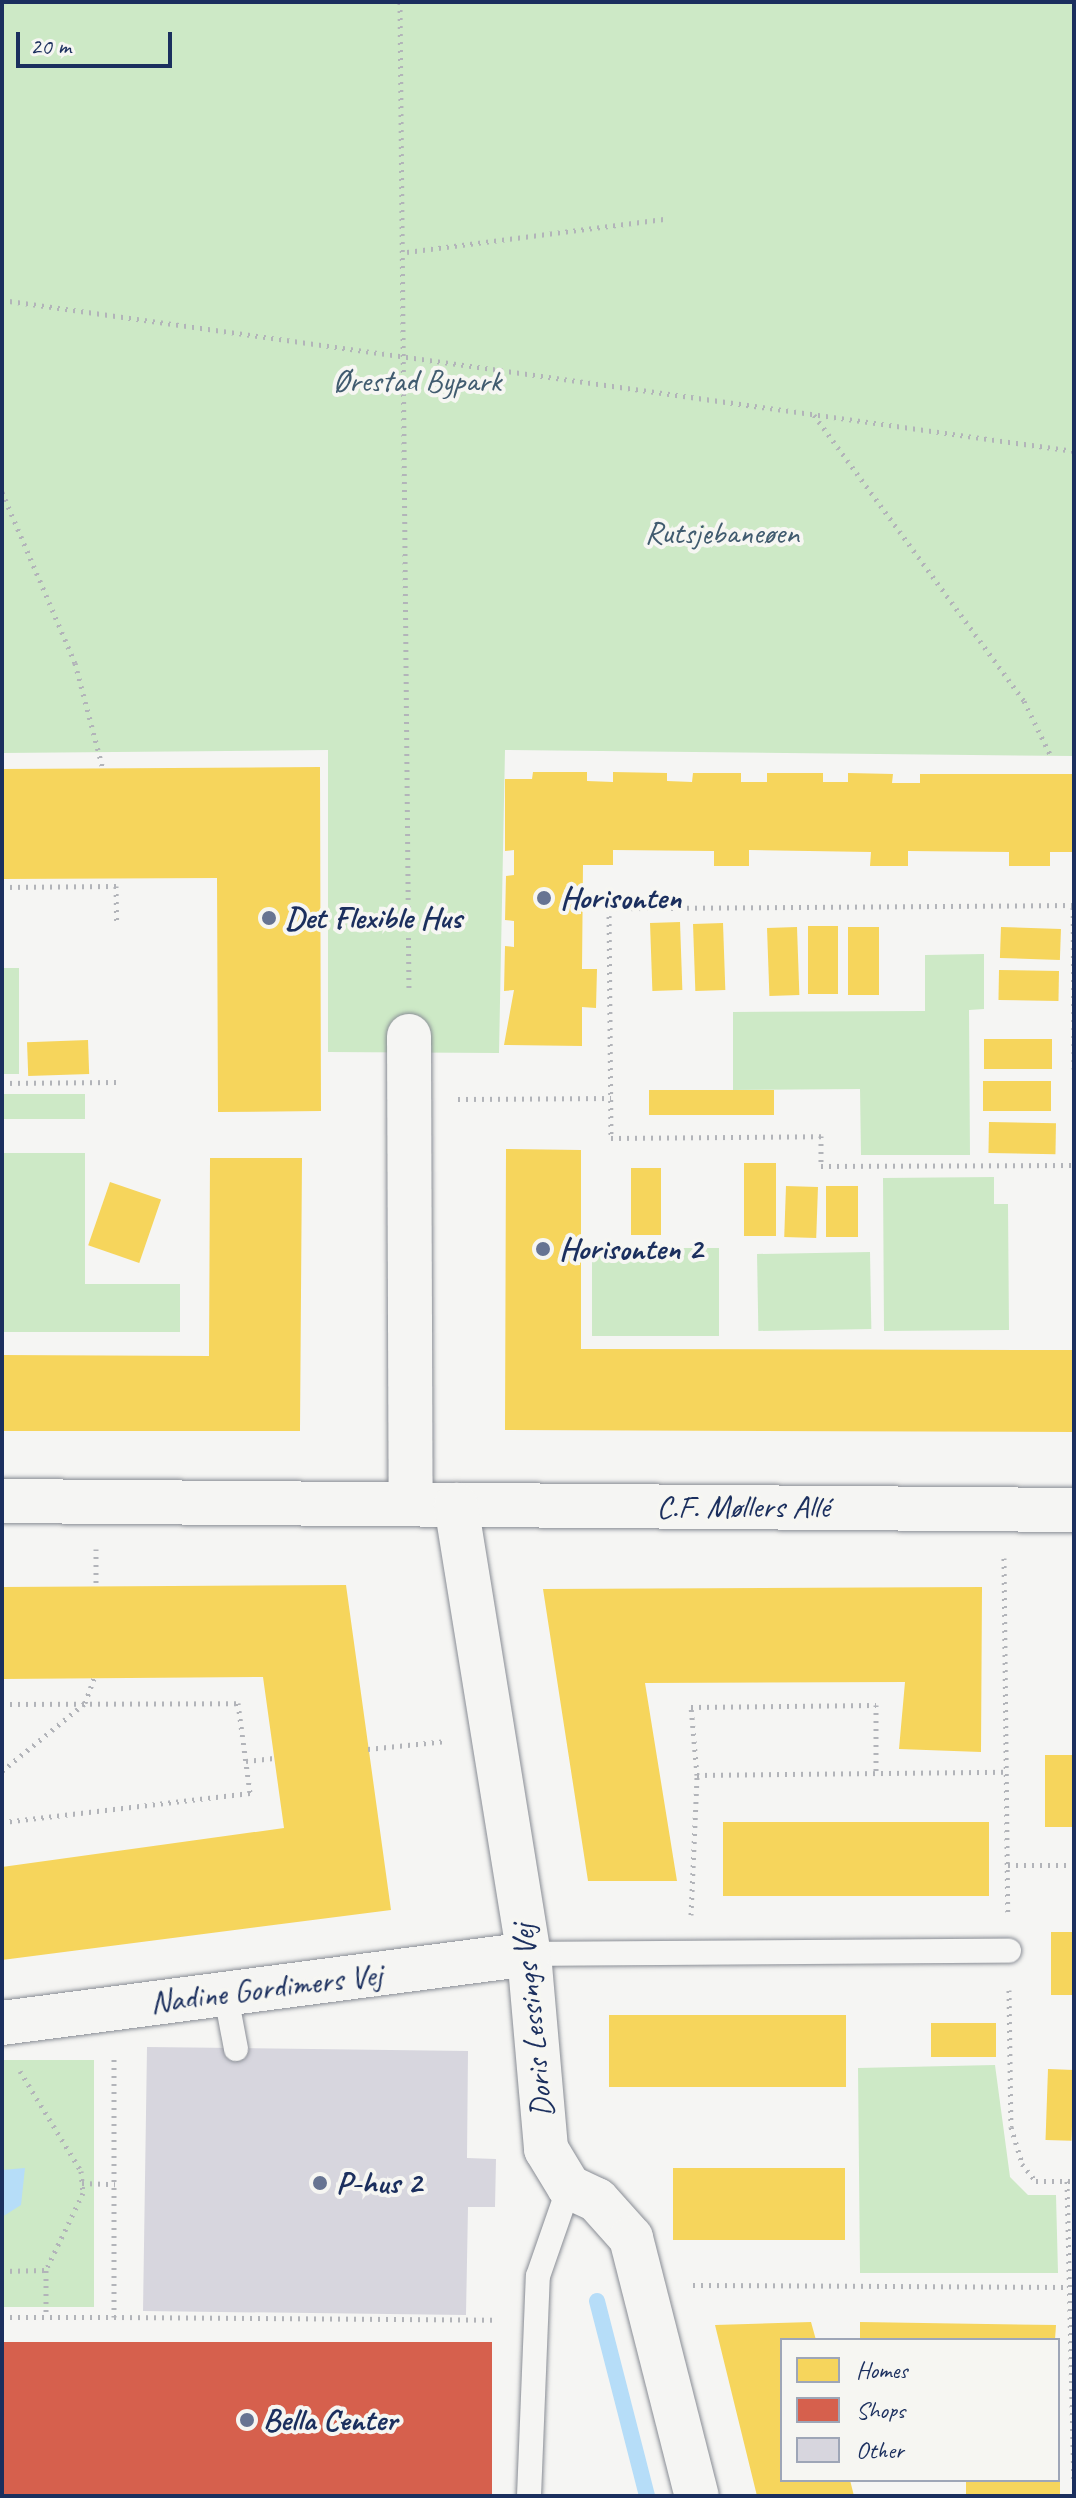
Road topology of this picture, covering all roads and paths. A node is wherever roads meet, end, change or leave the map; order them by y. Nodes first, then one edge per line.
1 (400, 2) edge
2 (664, 219) dead end
3 (407, 252) junction
4 (2, 300) edge
5 (408, 357) junction
6 (814, 414) junction
7 (1074, 451) edge
8 (2, 492) edge
9 (1051, 756) dead end
10 (103, 769) dead end
11 (2, 887) edge
12 (117, 925) dead end
13 (409, 1036) joint
14 (1074, 1069) edge
15 (118, 1082) dead end
16 (2, 1083) edge
17 (611, 1098) junction
18 (409, 1100) junction
19 (1074, 1165) edge
20 (2, 1501) edge
21 (411, 1504) junction
22 (456, 1505) junction
23 (1004, 1509) junction
24 (1074, 1510) edge
25 (94, 1678) dead end
26 (85, 1703) junction
27 (2, 1704) edge
28 (495, 1736) junction
29 (368, 1749) dead end
30 (274, 1758) dead end
31 (246, 1761) junction
32 (2, 1771) edge
33 (1007, 1772) junction
34 (876, 1773) junction
35 (697, 1775) junction
36 (2, 1822) edge
37 (1008, 1865) junction
38 (1074, 1865) edge
39 (1009, 1951) junction
40 (689, 1953) junction
41 (529, 1954) junction
42 (226, 1996) junction
43 (114, 2009) junction
44 (2, 2023) edge
45 (236, 2049) dead end
46 (114, 2055) junction
47 (100, 2056) dead end
48 (30, 2063) dead end
49 (1070, 2181) edge
50 (82, 2183) junction
51 (115, 2184) junction
52 (569, 2187) junction
53 (46, 2270) junction
54 (2, 2271) edge
55 (642, 2285) junction
56 (1068, 2287) junction
57 (2, 2317) edge
58 (46, 2317) junction
59 (114, 2317) junction
60 (534, 2321) junction
61 (1074, 2480) edge
62 (529, 2496) edge
63 (697, 2496) edge

1 - 3 path
2 - 3 path
3 - 5 path
4 - 5 path
5 - 6 path
5 - 13 path
6 - 7 path
6 - 9 path
8 - 10 path
11 - 12 path
13 - 18 street
14 - 17 path
15 - 16 path
17 - 18 path
17 - 19 path
18 - 21 street
20 - 21 street, C.F. Møllers Allé
21 - 22 street, C.F. Møllers Allé
22 - 23 street, C.F. Møllers Allé
22 - 28 street, Doris Lessings Vej
23 - 24 street, C.F. Møllers Allé
23 - 33 path
25 - 26 path
26 - 27 path
26 - 31 path
26 - 32 path
28 - 29 path
28 - 41 street, Doris Lessings Vej
30 - 31 path
31 - 36 path
33 - 34 path
33 - 37 path
34 - 35 path
34 - 35 path
35 - 40 path
37 - 38 path
37 - 39 path
39 - 40 lane
39 - 49 path
40 - 41 lane
41 - 42 street, Nadine Gordimers Vej
41 - 52 street, Doris Lessings Vej
42 - 43 street, Nadine Gordimers Vej
42 - 45 lane
43 - 44 street, Nadine Gordimers Vej
43 - 46 path
46 - 47 path
46 - 51 path
48 - 50 path
49 - 56 path
50 - 51 path
50 - 53 path
51 - 59 path
52 - 55 street, Doris Lessings Vej
52 - 60 lane
53 - 54 path
53 - 58 path
55 - 56 path
55 - 63 street, Doris Lessings Vej
56 - 61 path
57 - 58 path
58 - 59 path
59 - 60 path
60 - 62 lane

